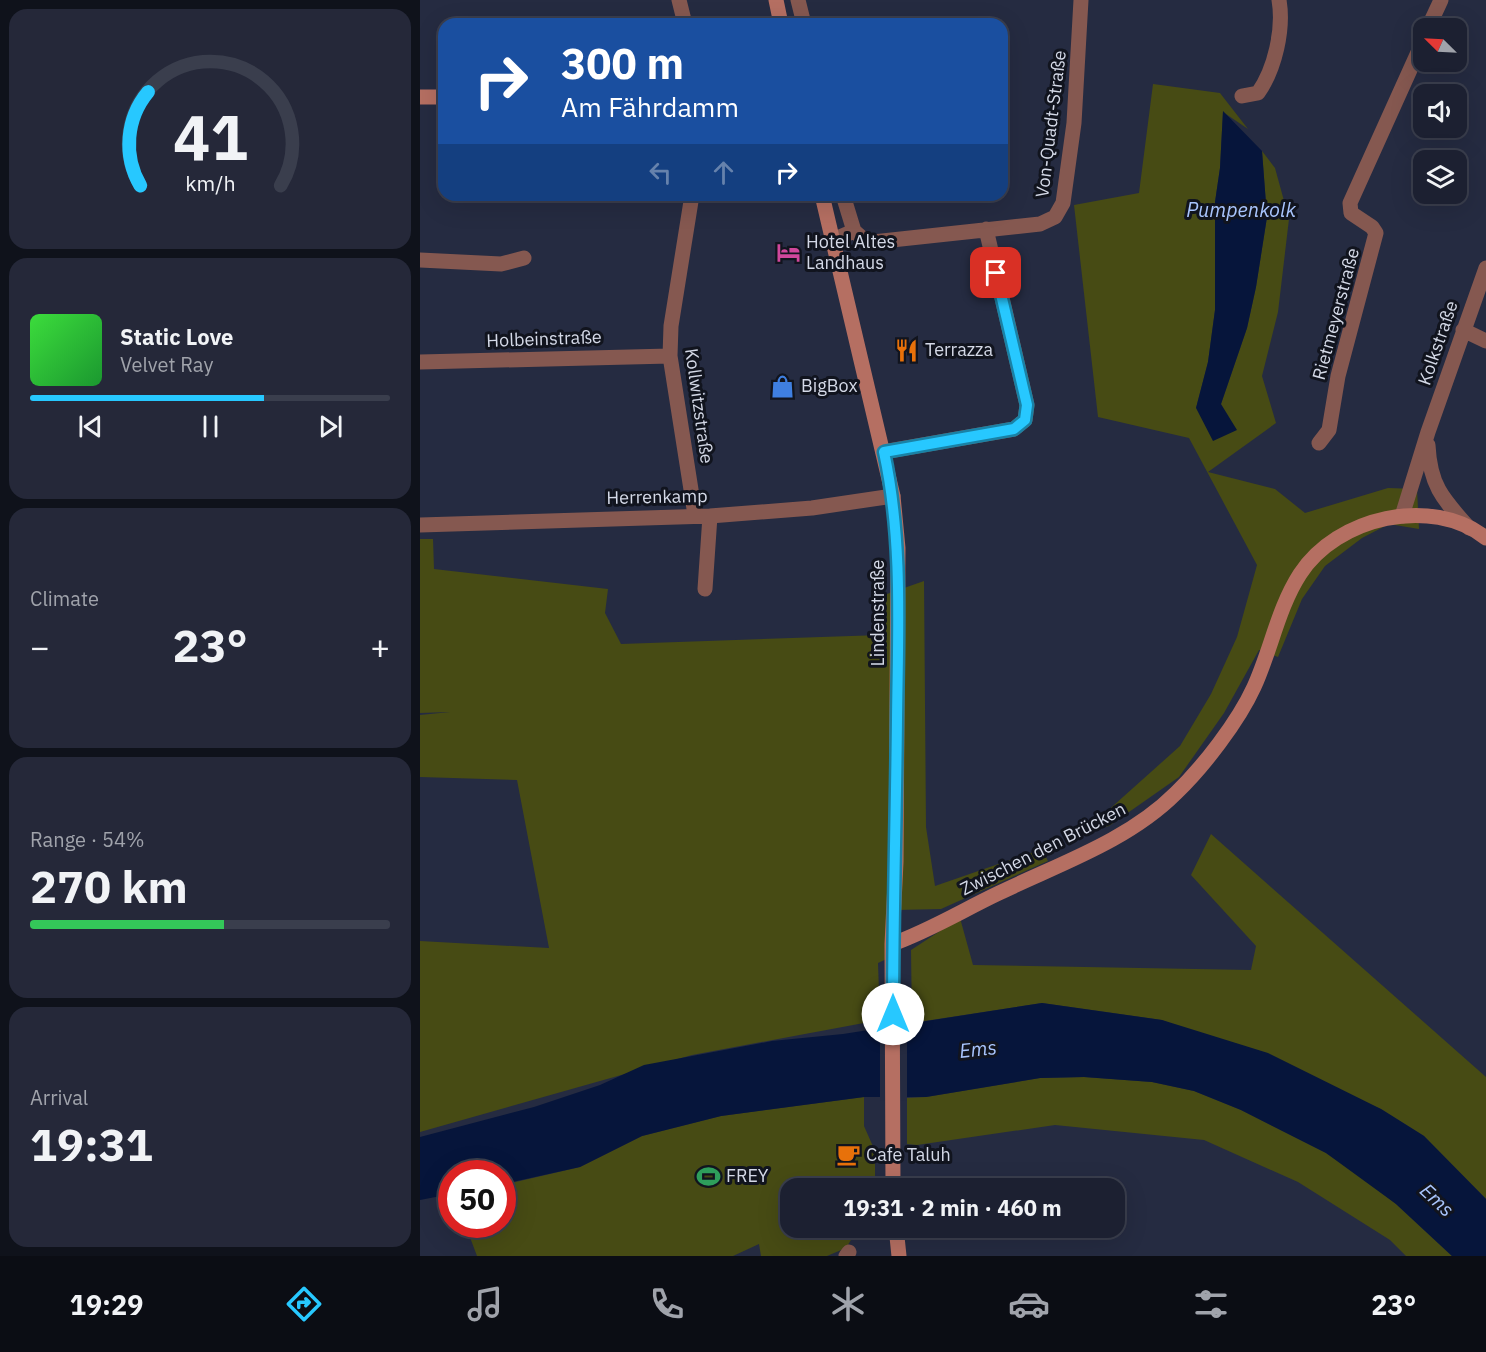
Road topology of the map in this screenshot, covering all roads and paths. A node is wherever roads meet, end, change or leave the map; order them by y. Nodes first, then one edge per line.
1 (679, 0) edge
2 (776, 0) edge
3 (798, 0) edge
4 (1081, 0) edge
5 (1279, 0) edge
6 (1441, 0) edge
7 (684, 18) edge
8 (780, 18) edge
9 (802, 18) edge
10 (1433, 18) edge
11 (1413, 63) edge
12 (1242, 96) dead end
13 (420, 97) edge
14 (438, 97) edge
15 (691, 201) edge
16 (823, 201) edge
17 (845, 201) edge
18 (986, 229) junction
19 (854, 231) junction
20 (833, 240) junction
21 (524, 258) dead end
22 (420, 260) edge
23 (1486, 268) edge
24 (1463, 330) junction
25 (1486, 341) edge
26 (670, 356) junction
27 (420, 362) edge
28 (1428, 432) junction
29 (1319, 443) dead end
30 (884, 452) junction
31 (893, 496) junction
32 (703, 516) junction
33 (1402, 516) junction
34 (420, 525) edge
35 (1469, 528) junction
36 (1486, 537) edge
37 (705, 589) dead end
38 (892, 944) junction
39 (893, 1178) edge
40 (897, 1238) edge
41 (899, 1256) edge

1 - 7 street
2 - 8 main road
3 - 9 street
4 - 18 street, Von-Quadt-Straße
5 - 12 street
6 - 10 street
11 - 29 street, Rietmeyerstraße
13 - 14 main road
15 - 26 street, Kollwitzstraße
16 - 20 main road, Lindenstraße
17 - 19 street
18 - 19 street, Von-Quadt-Straße
18 - 30 street
19 - 20 street
20 - 30 main road, Lindenstraße
21 - 22 street
23 - 24 street, Kolkstraße
24 - 25 street
24 - 28 street, Kolkstraße
26 - 27 street, Holbeinstraße
26 - 32 street, Kollwitzstraße
28 - 33 street, Kolkstraße
28 - 35 street, Kolkstraße
30 - 31 main road, Lindenstraße
31 - 32 street, Herrenkamp
31 - 38 main road, Lindenstraße
32 - 34 street, Herrenkamp
32 - 37 street, Kollwitzstraße
33 - 35 main road, Zwischen den Brücken
33 - 38 main road, Zwischen den Brücken
35 - 36 main road, Zwischen den Brücken
38 - 39 main road, Lindenstraße
40 - 41 main road

